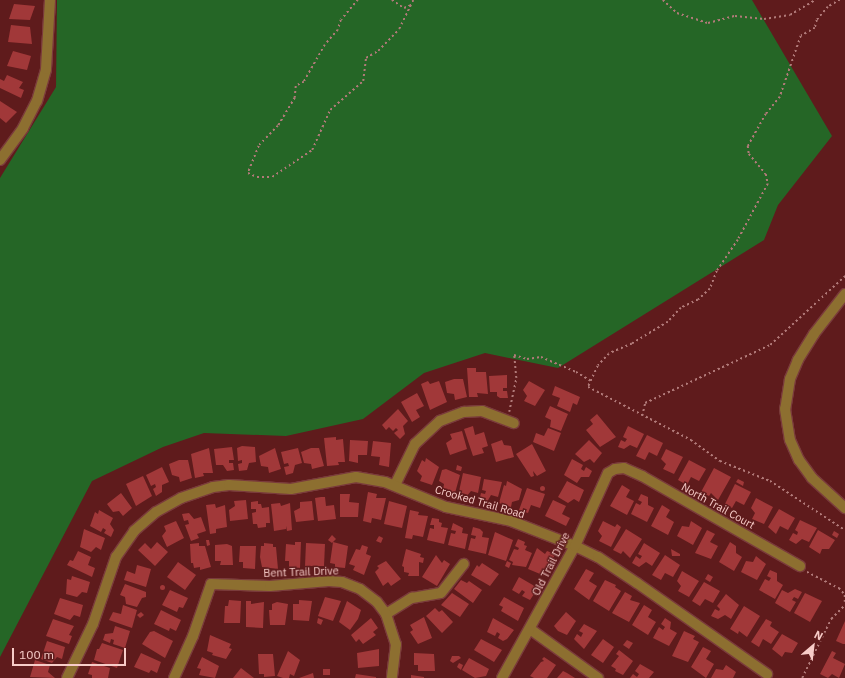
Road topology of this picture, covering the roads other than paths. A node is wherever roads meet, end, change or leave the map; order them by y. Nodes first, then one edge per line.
1 (50, 0) edge
2 (0, 160) edge
3 (845, 294) edge
4 (510, 421) road end
5 (624, 468) joint
6 (395, 485) junction
7 (845, 508) edge
8 (576, 546) junction
9 (464, 564) dead end
10 (800, 566) road end
11 (386, 614) junction
12 (530, 629) junction
13 (767, 674) dead end
14 (67, 678) edge
15 (174, 678) edge
16 (392, 678) edge
17 (502, 678) edge
18 (598, 678) edge

1 - 2 street
3 - 7 street
4 - 6 street
5 - 8 street, Old Trail Drive
5 - 10 street, North Trail Court
6 - 8 street, Crooked Trail Road
6 - 14 street, Crooked Trail Road
8 - 12 street, Old Trail Drive
8 - 13 street, Crooked Trail Road
9 - 11 street
11 - 15 street, Bent Trail Drive
11 - 16 street, Bent Trail Drive
12 - 17 street, Old Trail Drive
12 - 18 street

